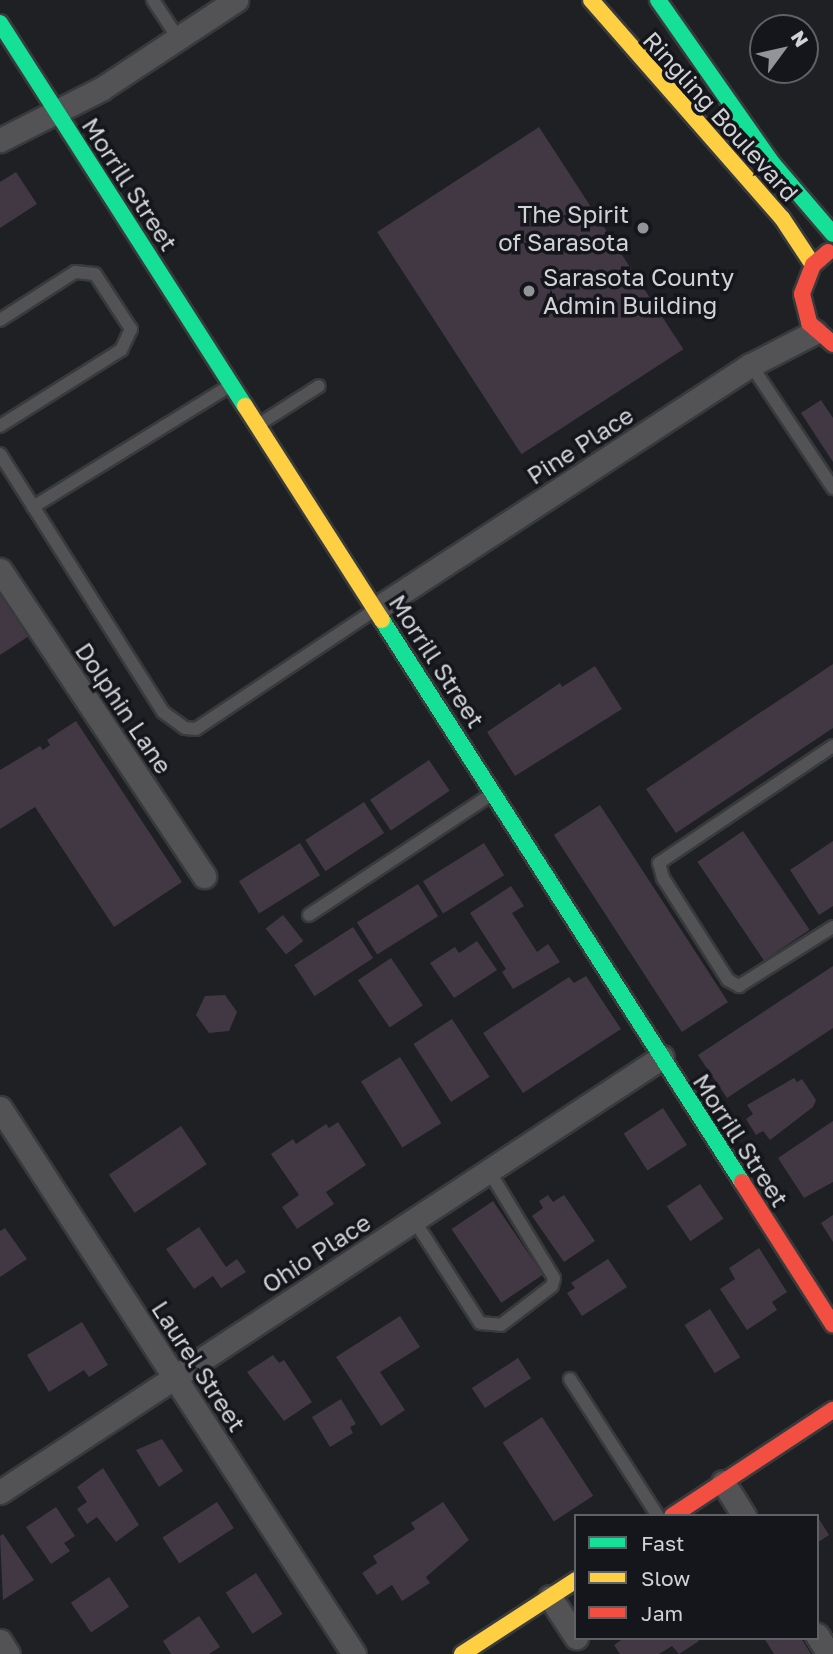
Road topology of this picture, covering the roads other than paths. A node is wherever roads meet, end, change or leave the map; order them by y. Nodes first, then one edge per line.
1 (153, 0) edge
2 (236, 0) edge
3 (591, 0) edge
4 (658, 0) edge
5 (0, 23) edge
6 (178, 38) junction
7 (57, 112) junction
8 (0, 140) edge
9 (833, 234) edge
10 (833, 249) edge
11 (813, 265) junction
12 (0, 320) edge
13 (824, 338) edge
14 (751, 365) junction
15 (231, 385) junction
16 (319, 386) dead end
17 (257, 425) junction
18 (0, 426) edge
19 (0, 454) edge
20 (833, 488) edge
21 (33, 507) junction
22 (0, 570) edge
23 (376, 609) junction
24 (833, 746) edge
25 (493, 792) junction
26 (204, 876) dead end
27 (309, 915) dead end
28 (833, 927) edge
29 (662, 1057) junction
30 (0, 1108) edge
31 (489, 1171) junction
32 (414, 1220) junction
33 (833, 1325) edge
34 (175, 1377) junction
35 (570, 1379) dead end
36 (833, 1410) edge
37 (723, 1482) junction
38 (0, 1492) edge
39 (657, 1514) edge
40 (675, 1514) edge
41 (743, 1514) edge
42 (574, 1581) edge
43 (550, 1597) junction
44 (574, 1635) edge
45 (819, 1638) edge
46 (0, 1641) edge
47 (8, 1654) edge
48 (354, 1654) edge
49 (462, 1654) edge
50 (829, 1654) edge

1 - 6 lane
2 - 6 street
3 - 11 street, Ringling Boulevard
4 - 9 street, Ringling Boulevard
5 - 7 street, Morrill Street
6 - 7 street
7 - 8 street
7 - 15 street, Morrill Street
10 - 11 street
11 - 13 street
12 - 18 lane
13 - 14 street, Pine Place
14 - 20 lane
14 - 23 street, Pine Place
15 - 17 street, Morrill Street
15 - 21 lane
16 - 17 lane
17 - 23 street, Morrill Street
19 - 21 lane
21 - 23 lane
22 - 26 street, Dolphin Lane
23 - 25 street, Morrill Street
24 - 28 lane
25 - 27 lane
25 - 29 street, Morrill Street
29 - 31 street, Ohio Place
29 - 33 street, Morrill Street
30 - 34 street, Laurel Street
31 - 32 street, Ohio Place
31 - 32 lane
32 - 34 street, Ohio Place
34 - 38 street, Ohio Place
34 - 48 street, Laurel Street
35 - 39 lane
36 - 37 street
37 - 40 street
37 - 41 street
42 - 43 street
43 - 44 street
43 - 49 street
45 - 50 street
46 - 47 street

